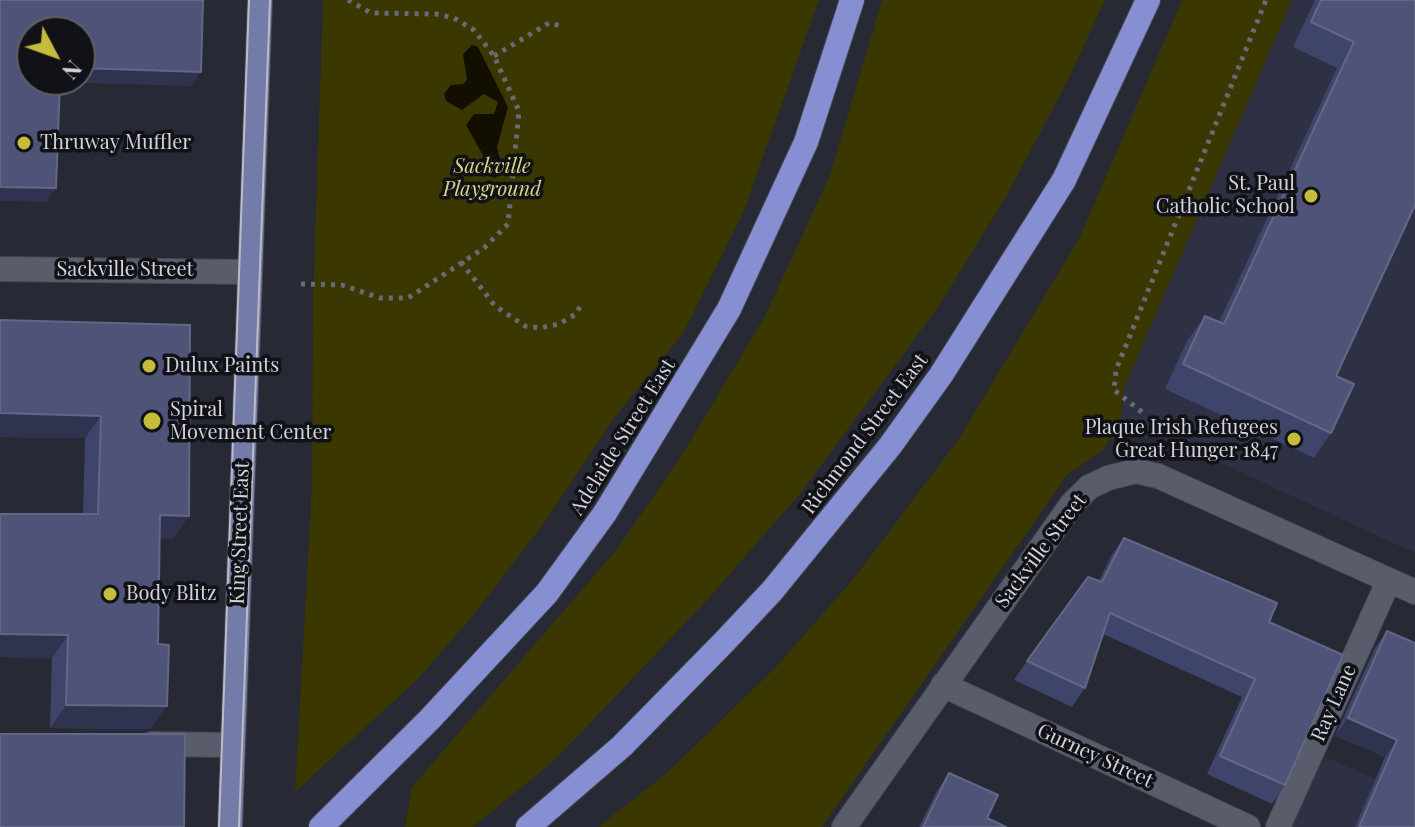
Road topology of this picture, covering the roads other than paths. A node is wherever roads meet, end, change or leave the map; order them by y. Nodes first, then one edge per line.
1 (260, 0) edge
2 (852, 0) edge
3 (1148, 0) edge
4 (0, 269) edge
5 (250, 272) junction
6 (1389, 580) junction
7 (1415, 592) edge
8 (943, 685) junction
9 (134, 744) edge
10 (233, 745) junction
11 (230, 827) edge
12 (321, 827) edge
13 (528, 827) edge
14 (844, 827) edge
15 (1248, 827) edge
16 (1278, 827) edge

1 - 5 main road, King Street East
2 - 12 highway, Adelaide Street East
3 - 13 highway, Richmond Street East
4 - 5 street, Sackville Street
5 - 10 main road, King Street East
6 - 7 street, Sackville Street
6 - 8 street, Sackville Street
6 - 16 street, Ray Lane
8 - 14 street, Sackville Street
8 - 15 street, Gurney Street
9 - 10 street
10 - 11 main road, King Street East

